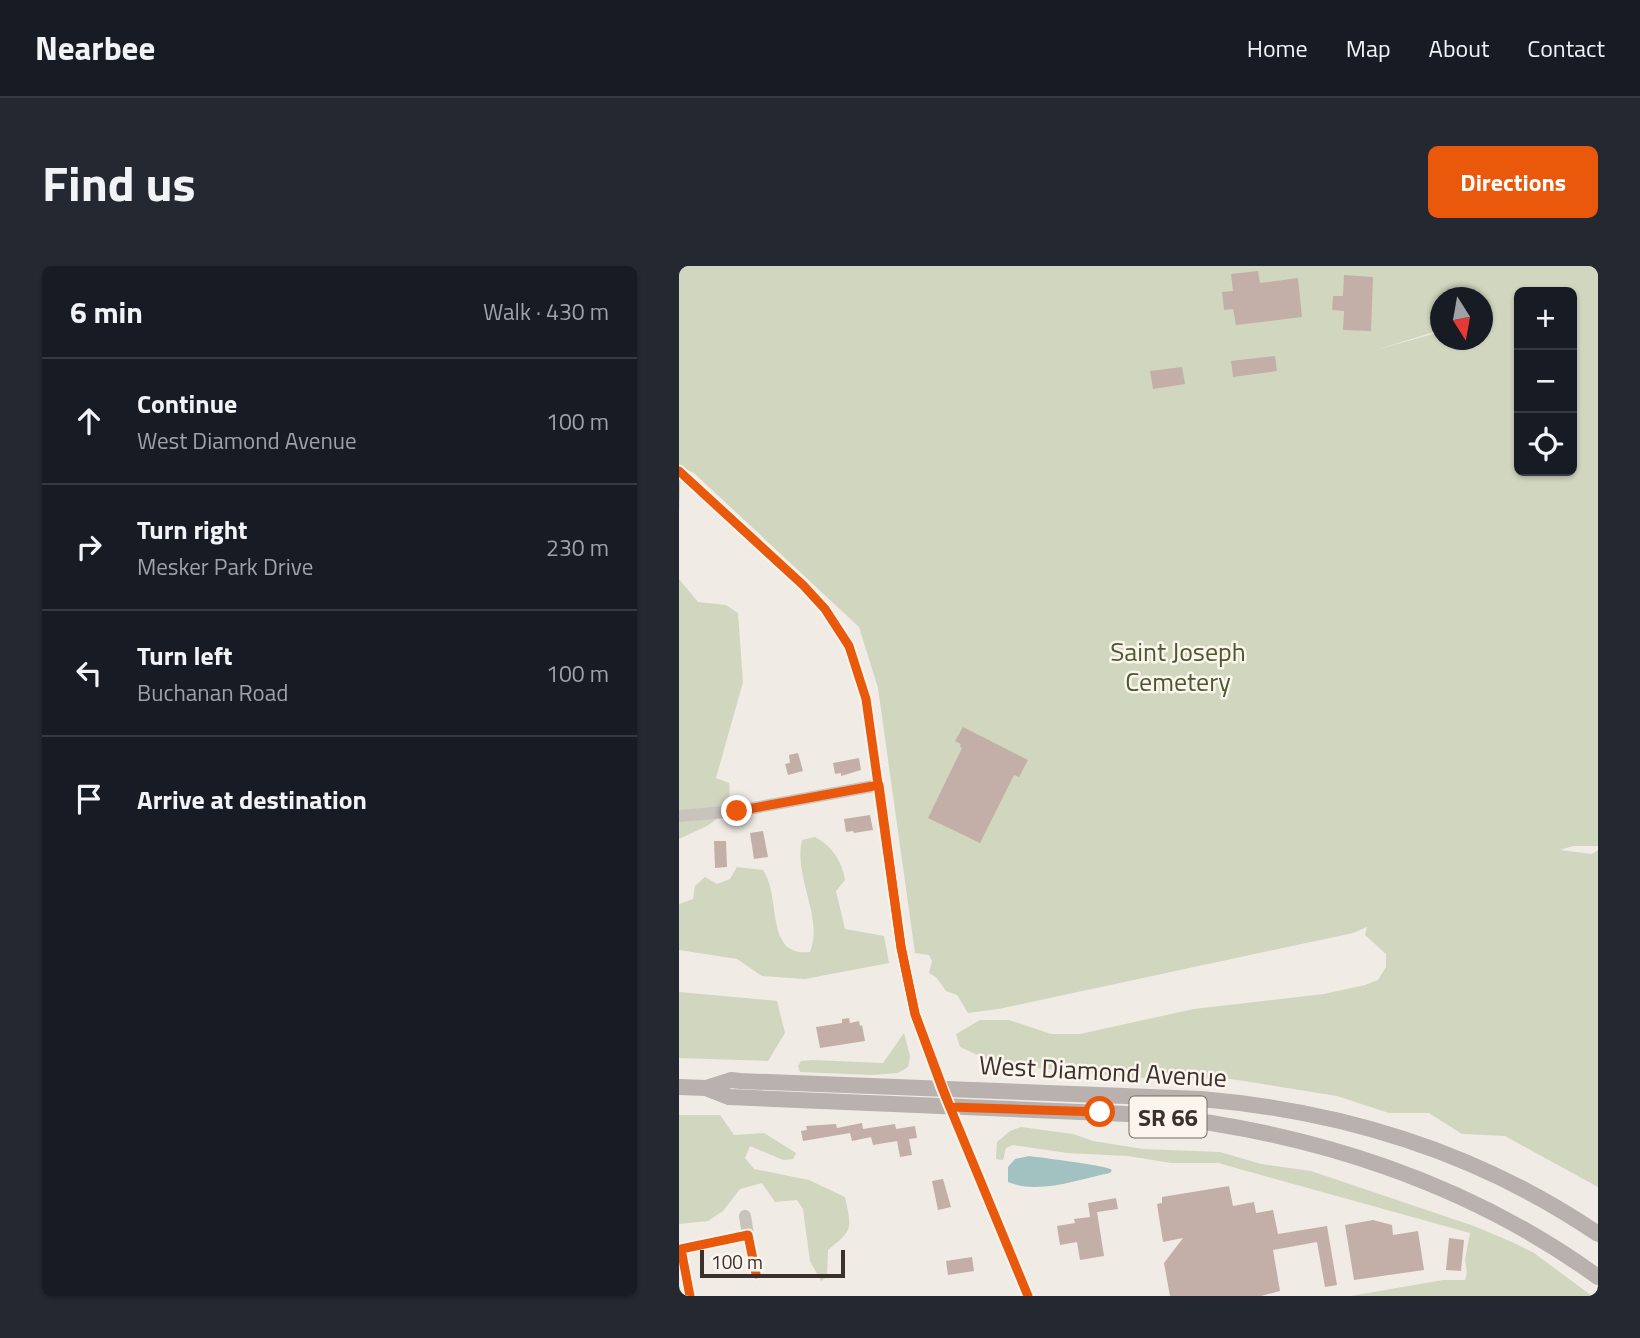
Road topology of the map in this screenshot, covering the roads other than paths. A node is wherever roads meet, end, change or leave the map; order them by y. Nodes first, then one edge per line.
1 (679, 471) edge
2 (879, 785) junction
3 (679, 816) edge
4 (679, 1087) edge
5 (706, 1088) junction
6 (942, 1088) junction
7 (950, 1107) junction
8 (1555, 1205) junction
9 (745, 1216) dead end
10 (1598, 1223) edge
11 (1598, 1234) edge
12 (748, 1235) junction
13 (680, 1249) edge
14 (755, 1275) dead end
15 (1598, 1277) edge
16 (690, 1296) edge
17 (1028, 1296) edge

1 - 2 street
2 - 3 street
2 - 6 street
4 - 5 main road, West Diamond Avenue / SR 66
5 - 6 main road, West Diamond Avenue / SR 66
5 - 7 main road, West Diamond Avenue / SR 66
6 - 7 street
6 - 8 main road, West Diamond Avenue / SR 66
7 - 15 main road, West Diamond Avenue / SR 66
7 - 17 street
8 - 10 main road
8 - 11 main road, West Diamond Avenue / SR 66
9 - 12 street
12 - 13 street
12 - 14 street
13 - 16 street

